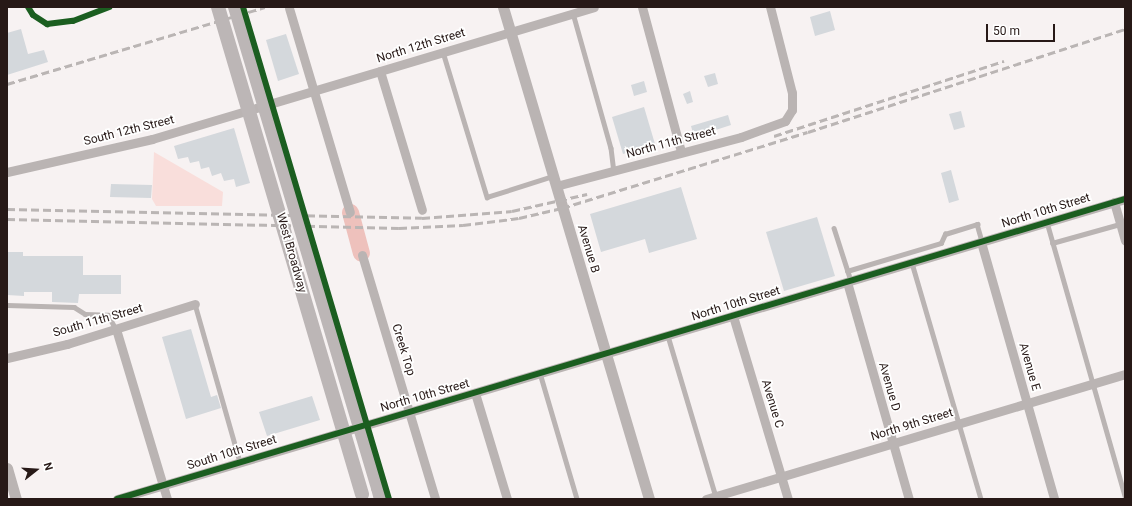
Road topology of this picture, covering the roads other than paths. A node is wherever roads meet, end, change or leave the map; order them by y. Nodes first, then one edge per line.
1 (218, 7) edge
2 (235, 7) edge
3 (503, 7) edge
4 (594, 7) edge
5 (642, 7) edge
6 (770, 7) edge
7 (289, 8) dead end
8 (573, 14) junction
9 (510, 32) junction
10 (443, 52) junction
11 (380, 71) junction
12 (314, 91) junction
13 (255, 108) joint
14 (681, 152) junction
15 (614, 171) junction
16 (7, 172) edge
17 (554, 181) junction
18 (1125, 199) edge
19 (1114, 202) junction
20 (422, 210) dead end
21 (350, 212) dead end
22 (1047, 222) junction
23 (1120, 224) junction
24 (834, 228) dead end
25 (1125, 240) edge
26 (982, 242) junction
27 (1052, 243) junction
28 (362, 255) dead end
29 (912, 263) junction
30 (847, 271) junction
31 (849, 282) junction
32 (195, 304) joint
33 (7, 305) edge
34 (733, 316) junction
35 (116, 329) junction
36 (668, 336) junction
37 (606, 354) junction
38 (7, 358) edge
39 (540, 374) junction
40 (1125, 374) edge
41 (1092, 384) junction
42 (475, 393) junction
43 (1026, 403) junction
44 (410, 412) junction
45 (959, 424) junction
46 (352, 428) joint
47 (893, 444) junction
48 (240, 462) junction
49 (7, 468) edge
50 (781, 477) junction
51 (163, 485) junction
52 (380, 494) edge
53 (363, 496) edge
54 (1125, 496) edge
55 (717, 498) edge
56 (16, 499) edge
57 (117, 499) edge
58 (167, 499) edge
59 (435, 499) edge
60 (507, 499) edge
61 (577, 499) edge
62 (649, 499) edge
63 (706, 499) edge
64 (788, 499) edge
65 (909, 499) edge
66 (981, 499) edge
67 (1054, 499) edge

1 - 53 main road, West Broadway, bridge
2 - 52 main road, West Broadway, bridge
3 - 9 street, Avenue B
4 - 8 street, North 12th Street
5 - 14 street
6 - 14 street, North 11th Street
7 - 12 street
8 - 9 street, North 12th Street
8 - 15 lane
9 - 10 street, North 12th Street
9 - 17 street, Avenue B
10 - 11 street, North 12th Street
10 - 17 lane
11 - 12 street, North 12th Street
11 - 20 street
12 - 13 street, North 12th Street
12 - 21 street
13 - 16 street, South 12th Street
14 - 15 street, North 11th Street
15 - 17 street, North 11th Street
17 - 37 street, Avenue B
18 - 19 street, North 10th Street
19 - 22 street, North 10th Street
19 - 23 street
22 - 26 street, North 10th Street
22 - 27 lane
23 - 25 street
23 - 27 lane
24 - 30 lane
26 - 29 street, North 10th Street
26 - 30 lane
26 - 43 street, Avenue E
27 - 41 lane
28 - 44 street, Creek Top
29 - 31 street, North 10th Street
29 - 45 lane
30 - 31 lane
31 - 34 street, North 10th Street
31 - 47 street, Avenue D
32 - 35 street, South 11th Street
32 - 48 lane
33 - 35 lane
34 - 36 street, North 10th Street
34 - 50 street, Avenue C
35 - 38 street, South 11th Street
35 - 51 street
36 - 37 street, North 10th Street
36 - 55 lane
37 - 39 street, North 10th Street
37 - 62 street, Avenue B
39 - 42 street, North 10th Street
39 - 61 lane
40 - 41 street, North 9th Street
41 - 43 street, North 9th Street
41 - 54 lane
42 - 44 street, North 10th Street
42 - 60 street
43 - 45 street, North 9th Street
43 - 67 street, Avenue E
44 - 46 street, North 10th Street
44 - 59 street, Creek Top
45 - 47 street, North 9th Street
45 - 66 lane
46 - 48 street, South 10th Street
47 - 50 street, North 9th Street
47 - 65 street, Avenue D
48 - 51 street, South 10th Street
49 - 56 street
50 - 55 street, North 9th Street
50 - 64 street, Avenue C
51 - 57 street, South 10th Street
51 - 58 street
55 - 63 street, North 9th Street

